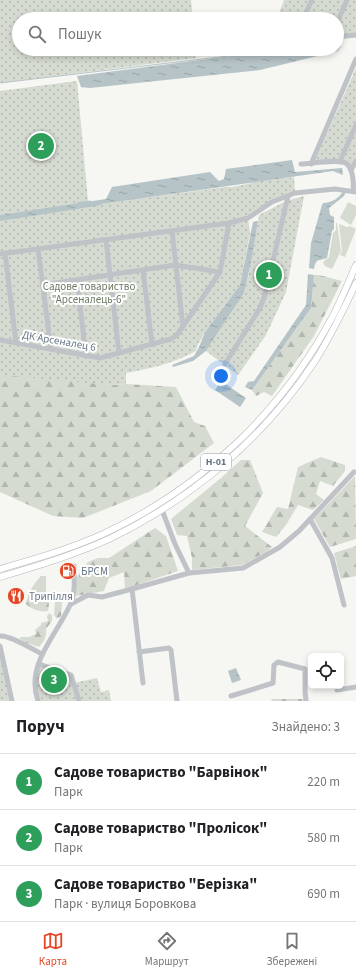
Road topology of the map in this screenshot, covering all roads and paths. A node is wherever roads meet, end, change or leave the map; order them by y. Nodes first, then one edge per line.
1 (312, 0) edge
2 (347, 0) edge
3 (306, 12) edge
4 (342, 12) edge
5 (356, 34) edge
6 (344, 35) edge
7 (356, 59) edge
8 (356, 126) edge
9 (340, 161) junction
10 (356, 161) edge
11 (301, 164) dead end
12 (311, 164) junction
13 (351, 170) junction
14 (354, 192) edge
15 (288, 196) junction
16 (229, 223) junction
17 (172, 231) junction
18 (106, 240) junction
19 (38, 249) junction
20 (3, 253) edge
21 (356, 264) edge
22 (175, 265) junction
23 (143, 270) junction
24 (220, 272) junction
25 (109, 275) junction
26 (77, 280) junction
27 (356, 283) edge
28 (42, 285) junction
29 (182, 327) junction
30 (0, 340) edge
31 (16, 343) junction
32 (152, 344) junction
33 (51, 349) junction
34 (119, 353) junction
35 (86, 356) junction
36 (225, 364) dead end
37 (355, 471) edge
38 (162, 510) junction
39 (310, 519) junction
40 (74, 566) dead end
41 (0, 569) edge
42 (189, 573) junction
43 (0, 577) edge
44 (132, 589) junction
45 (71, 604) junction
46 (344, 605) dead end
47 (0, 636) edge
48 (0, 646) edge
49 (139, 652) junction
50 (42, 654) junction
51 (39, 664) junction
52 (143, 683) dead end
53 (356, 687) edge
54 (337, 690) dead end
55 (231, 696) dead end
56 (12, 701) edge
57 (38, 701) edge
58 (79, 701) edge
59 (177, 701) edge
60 (306, 701) edge

1 - 3 street
2 - 4 street
5 - 6 street
7 - 12 street
8 - 9 street
9 - 12 street
9 - 13 street
10 - 13 street
11 - 12 street
13 - 14 street
14 - 15 street
15 - 16 street
15 - 36 street
16 - 17 street
16 - 24 street, ДК Арсеналец 6
17 - 18 street
17 - 22 street
18 - 19 street
18 - 25 street
19 - 20 street
19 - 28 street
20 - 31 street
21 - 41 main road, Н-01
22 - 23 street
22 - 24 street
22 - 29 street
23 - 25 street
23 - 32 street
24 - 29 street, ДК Арсеналец 6
25 - 26 street
25 - 34 street
26 - 28 street
26 - 35 street
27 - 38 main road, Н-01
28 - 33 street
29 - 32 street, ДК Арсеналец 6
30 - 31 street, ДК Арсеналец 6
31 - 33 street, ДК Арсеналец 6
32 - 34 street, ДК Арсеналец 6
33 - 35 street, ДК Арсеналец 6
34 - 35 street, ДК Арсеналец 6
37 - 39 street
38 - 42 street
38 - 43 main road, Н-01
39 - 42 street
39 - 46 street
40 - 45 street
42 - 44 street
44 - 45 street
44 - 49 street
45 - 50 street
47 - 50 street
48 - 56 street
49 - 52 street
49 - 59 street
50 - 51 street
51 - 57 street
51 - 58 street
53 - 54 street
55 - 60 street

